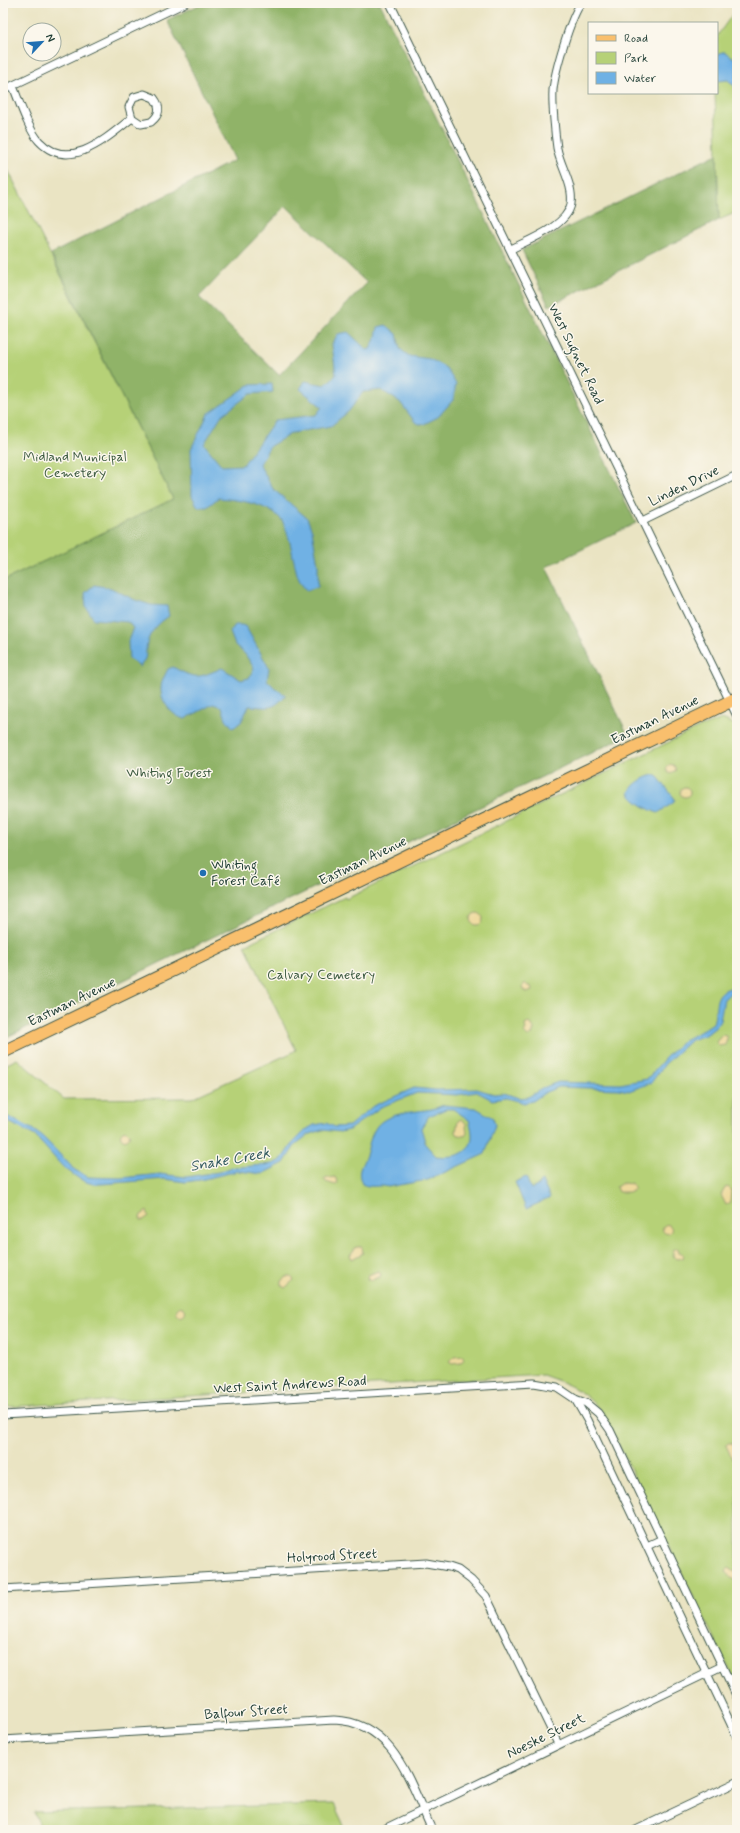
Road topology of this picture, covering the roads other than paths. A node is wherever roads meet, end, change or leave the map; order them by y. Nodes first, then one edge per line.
1 (185, 3) edge
2 (390, 3) edge
3 (581, 3) edge
4 (13, 86) junction
5 (3, 90) edge
6 (132, 118) junction
7 (511, 249) junction
8 (737, 475) edge
9 (643, 521) junction
10 (733, 699) edge
11 (737, 716) edge
12 (3, 1052) edge
13 (575, 1399) junction
14 (3, 1415) edge
15 (662, 1539) junction
16 (646, 1546) junction
17 (3, 1589) edge
18 (722, 1666) junction
19 (706, 1673) junction
20 (737, 1698) edge
21 (737, 1738) edge
22 (3, 1740) edge
23 (558, 1744) junction
24 (737, 1782) edge
25 (423, 1810) junction
26 (382, 1830) edge
27 (432, 1830) edge
28 (636, 1830) edge

1 - 4 street
2 - 7 street, West Sugnet Road
3 - 7 street
4 - 5 street
4 - 6 street
6 - 6 street
7 - 9 street, West Sugnet Road
8 - 9 street, Linden Drive
9 - 10 street, West Sugnet Road
10 - 11 street, West Sugnet Road
10 - 12 main road, Eastman Avenue
13 - 14 street, West Saint Andrews Road
13 - 15 street, West Saint Andrews Road
13 - 16 street, West Saint Andrews Road
15 - 16 street
15 - 18 street, West Saint Andrews Road
16 - 19 street, West Saint Andrews Road
17 - 23 street, Holyrood Street
18 - 19 street, Noeske Street
18 - 20 street, West Saint Andrews Road
19 - 21 street, West Saint Andrews Road
19 - 23 street, Noeske Street
22 - 25 street, Balfour Street
23 - 25 street, Noeske Street
24 - 28 street
25 - 26 street, Noeske Street
25 - 27 street, Balfour Street

